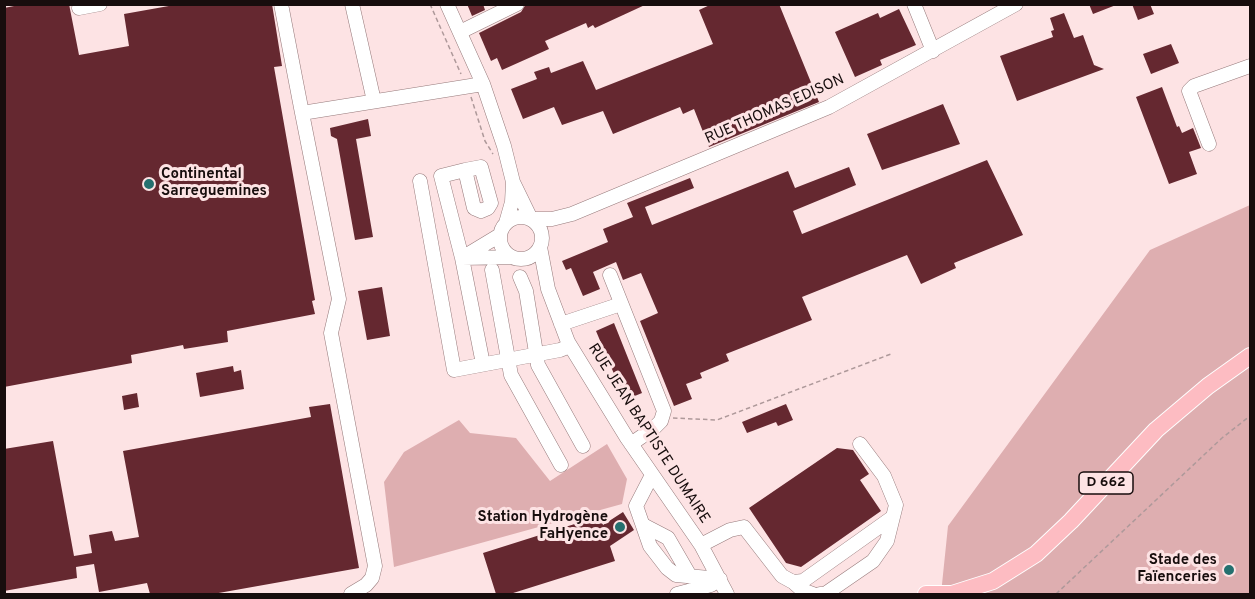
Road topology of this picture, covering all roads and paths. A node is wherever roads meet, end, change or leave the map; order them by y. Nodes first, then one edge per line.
1 (100, 4) edge
2 (281, 4) edge
3 (352, 4) edge
4 (447, 4) edge
5 (517, 4) edge
6 (914, 4) edge
7 (1016, 4) edge
8 (79, 8) dead end
9 (460, 32) junction
10 (933, 51) junction
11 (1251, 66) edge
12 (483, 84) junction
13 (374, 101) junction
14 (302, 113) junction
15 (1209, 144) dead end
16 (465, 170) dead end
17 (441, 176) junction
18 (513, 182) junction
19 (572, 214) junction
20 (531, 219) junction
21 (503, 229) junction
22 (542, 244) junction
23 (462, 258) junction
24 (515, 258) junction
25 (492, 270) dead end
26 (610, 275) dead end
27 (520, 277) dead end
28 (548, 289) junction
29 (621, 304) junction
30 (561, 324) junction
31 (570, 346) junction
32 (891, 354) dead end
33 (536, 355) junction
34 (1251, 356) edge
35 (508, 360) junction
36 (483, 364) junction
37 (1251, 416) edge
38 (661, 421) junction
39 (631, 444) junction
40 (860, 444) dead end
41 (583, 447) dead end
42 (561, 465) dead end
43 (652, 475) junction
44 (893, 517) junction
45 (701, 545) junction
46 (720, 579) junction
47 (793, 582) junction
48 (351, 594) edge
49 (678, 594) edge
50 (727, 594) edge
51 (813, 594) edge
52 (820, 594) edge
53 (926, 594) edge
54 (953, 594) edge
55 (1056, 594) edge

1 - 8 street
2 - 14 street
3 - 13 street
4 - 9 street
5 - 9 street
6 - 10 street
7 - 10 street, RUE THOMAS EDISON
9 - 12 street
10 - 19 street, RUE THOMAS EDISON
11 - 15 street
12 - 13 street
12 - 18 street
13 - 14 street
14 - 48 street
16 - 17 street
17 - 23 street
17 - 36 street
18 - 20 street
18 - 21 street
19 - 20 street, RUE THOMAS EDISON
19 - 22 street, RUE THOMAS EDISON
20 - 21 street
20 - 22 street
21 - 23 street
21 - 24 street
22 - 24 street
22 - 28 street, RUE JEAN BAPTISTE DUMAIRE
23 - 24 street
23 - 36 street
24 - 28 street, RUE JEAN BAPTISTE DUMAIRE
25 - 35 street
26 - 29 street
27 - 33 street
28 - 30 street, RUE JEAN BAPTISTE DUMAIRE
29 - 30 street
29 - 38 street
30 - 31 street, RUE JEAN BAPTISTE DUMAIRE
31 - 33 street
31 - 39 street, RUE JEAN BAPTISTE DUMAIRE
32 - 38 path
33 - 35 street
33 - 41 street
34 - 54 main road, D 662
35 - 36 street
35 - 42 street
37 - 55 path
38 - 39 street
39 - 43 street, RUE JEAN BAPTISTE DUMAIRE
40 - 44 street
43 - 45 street, RUE JEAN BAPTISTE DUMAIRE
43 - 46 street
44 - 47 street
44 - 52 street
45 - 46 street, RUE JEAN BAPTISTE DUMAIRE
45 - 47 street
46 - 49 street
46 - 50 street, RUE JEAN BAPTISTE DUMAIRE
47 - 51 street
53 - 54 main road, D 662

